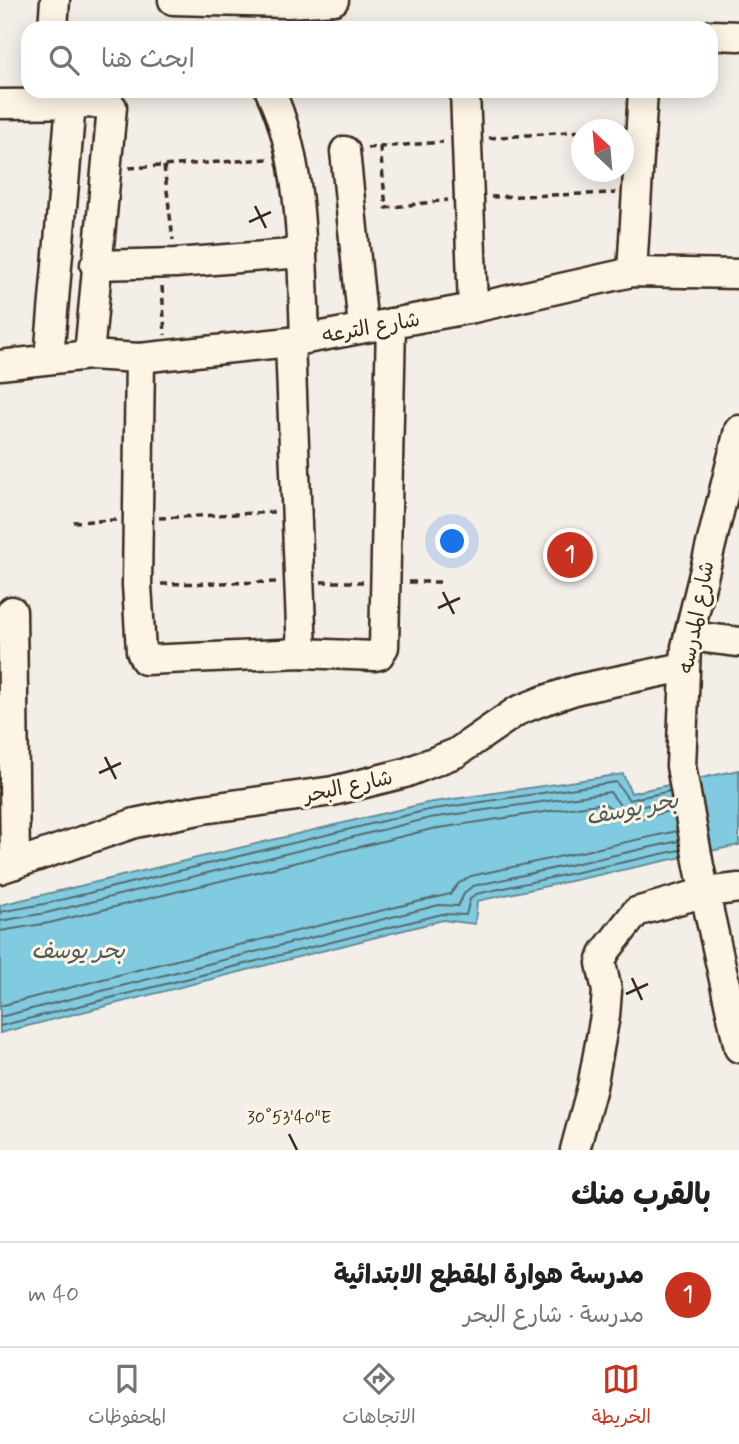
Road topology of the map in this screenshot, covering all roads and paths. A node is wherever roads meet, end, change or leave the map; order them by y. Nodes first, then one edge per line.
1 (55, 0) edge
2 (176, 0) edge
3 (334, 0) edge
4 (233, 2) edge
5 (274, 9) edge
6 (54, 21) edge
7 (718, 35) edge
8 (739, 36) edge
9 (273, 98) edge
10 (465, 98) edge
11 (643, 98) edge
12 (55, 99) edge
13 (0, 104) edge
14 (380, 147) dead end
15 (345, 151) dead end
16 (290, 158) junction
17 (163, 166) junction
18 (104, 170) junction
19 (639, 192) junction
20 (468, 198) junction
21 (302, 253) junction
22 (168, 263) junction
23 (95, 265) junction
24 (632, 272) junction
25 (739, 274) edge
26 (473, 308) junction
27 (391, 323) junction
28 (363, 327) junction
29 (297, 341) junction
30 (89, 355) junction
31 (153, 356) junction
32 (49, 358) junction
33 (0, 365) edge
34 (739, 430) edge
35 (297, 511) junction
36 (138, 519) junction
37 (73, 522) dead end
38 (298, 582) junction
39 (137, 585) junction
40 (12, 611) dead end
41 (689, 636) junction
42 (739, 642) edge
43 (302, 653) junction
44 (684, 667) junction
45 (7, 867) edge
46 (702, 879) junction
47 (739, 888) edge
48 (739, 1048) edge
49 (575, 1150) edge

1 - 6 street
2 - 4 street
3 - 5 street
4 - 5 street
7 - 8 street
9 - 16 street
10 - 20 street
11 - 19 street
12 - 13 street
12 - 18 street
12 - 32 street
14 - 20 path
15 - 28 street
16 - 17 path
16 - 21 street
17 - 18 path
17 - 22 path
18 - 23 street
19 - 20 path
19 - 24 street
20 - 26 street
21 - 22 street
21 - 29 street
22 - 23 street
22 - 31 path
23 - 30 street
24 - 25 street, شارع الترعه
24 - 26 street, شارع الترعه
26 - 27 street, شارع الترعه
27 - 28 street, شارع الترعه
27 - 43 street
28 - 29 street, شارع الترعه
29 - 31 street, شارع الترعه
29 - 35 street
30 - 31 street, شارع الترعه
30 - 32 street, شارع الترعه
31 - 36 street
32 - 33 street, شارع الترعه
34 - 41 street, شارع المدرسه
35 - 36 path
35 - 38 street
36 - 37 path
36 - 39 street
38 - 39 path
38 - 43 street
39 - 43 street
40 - 45 street
41 - 42 street
41 - 44 street, شارع المدرسه
44 - 45 street, شارع البحر
44 - 46 street, شارع المدرسه
46 - 47 street
46 - 48 street, شارع المدرسه
46 - 49 street

